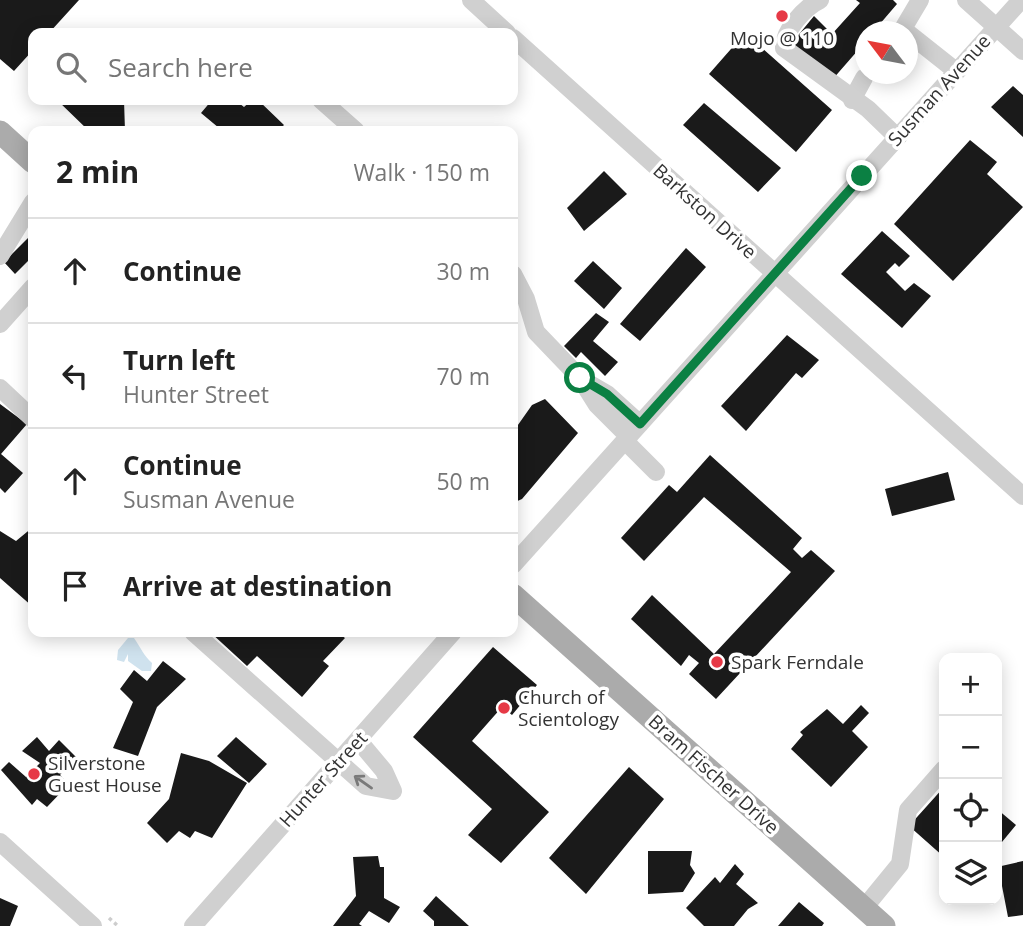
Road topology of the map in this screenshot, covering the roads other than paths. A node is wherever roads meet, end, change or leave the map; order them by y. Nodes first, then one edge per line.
1 (471, 0) edge
2 (820, 0) edge
3 (920, 0) edge
4 (966, 0) edge
5 (1021, 0) edge
6 (909, 21) edge
7 (996, 27) junction
8 (502, 28) edge
9 (918, 42) edge
10 (518, 43) edge
11 (1023, 51) edge
12 (956, 71) junction
13 (861, 84) edge
14 (852, 100) junction
15 (327, 105) edge
16 (350, 126) edge
17 (0, 132) edge
18 (897, 137) junction
19 (28, 157) edge
20 (28, 210) edge
21 (0, 256) edge
22 (774, 274) junction
23 (518, 284) edge
24 (28, 293) edge
25 (0, 324) edge
26 (0, 388) edge
27 (28, 414) edge
28 (631, 434) junction
29 (656, 472) dead end
30 (1023, 496) edge
31 (518, 559) edge
32 (518, 599) edge
33 (199, 637) edge
34 (449, 637) edge
35 (358, 740) junction
36 (338, 762) junction
37 (939, 775) edge
38 (0, 842) edge
39 (864, 908) junction
40 (93, 926) edge
41 (193, 926) edge
42 (884, 926) edge

1 - 8 street
2 - 14 street
3 - 6 street
4 - 7 street
5 - 7 street, Susman Avenue
7 - 11 street
7 - 12 street, Susman Avenue
9 - 12 street
10 - 22 street, Barkston Drive
12 - 18 street, Susman Avenue
13 - 14 street
14 - 18 street
15 - 16 street
17 - 19 main road
18 - 22 street, Susman Avenue
20 - 21 street
22 - 28 street
22 - 30 street, Barkston Drive
23 - 28 street
24 - 25 street
26 - 27 street
28 - 29 street
28 - 31 street
32 - 39 main road, Bram Fischer Drive
33 - 36 street
34 - 35 street, Hunter Street
35 - 36 street, Hunter Street
35 -> 36 street
36 - 41 street, Hunter Street
37 - 39 street
38 - 40 street
39 - 42 main road, Bram Fischer Drive

